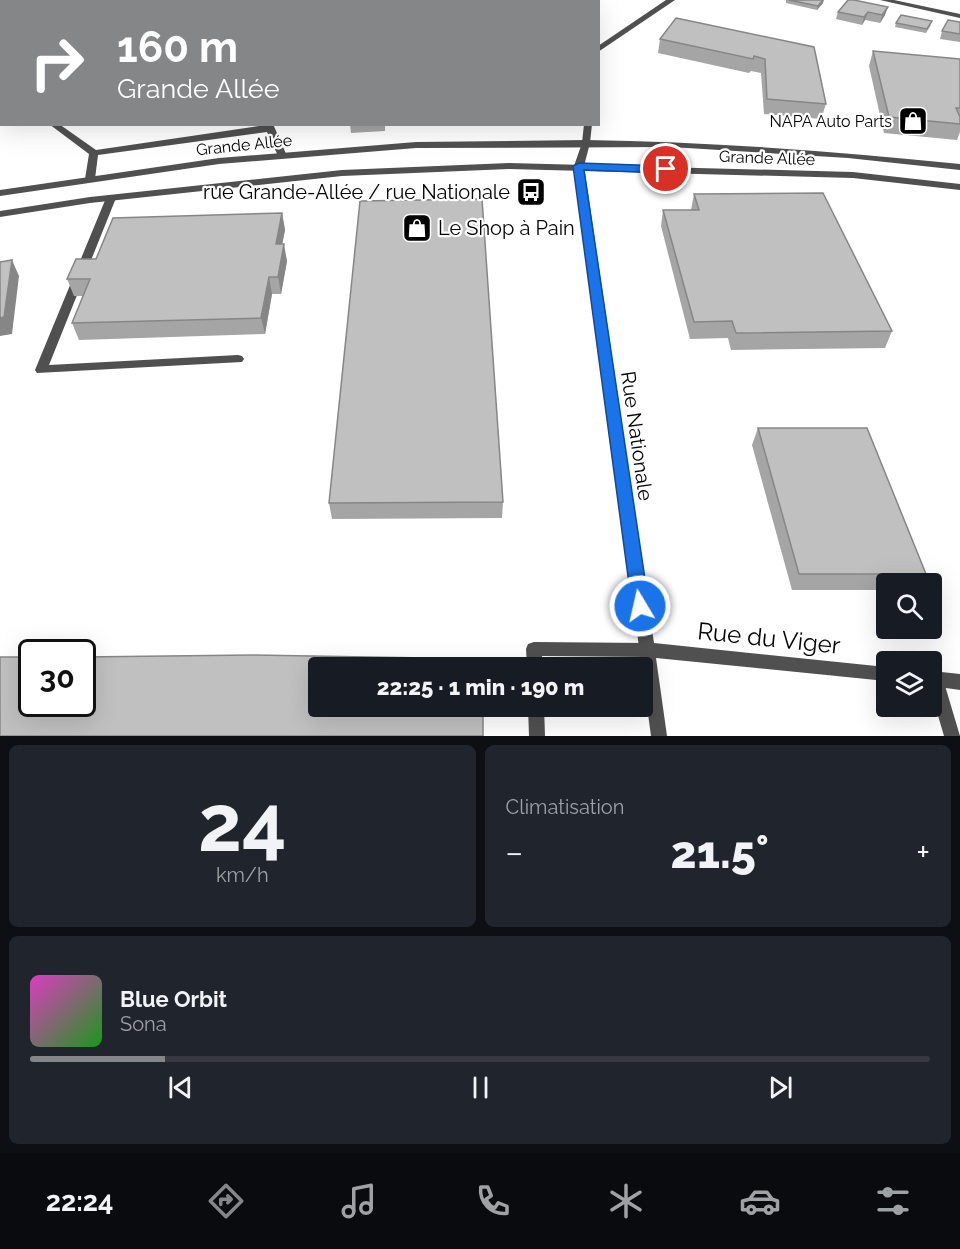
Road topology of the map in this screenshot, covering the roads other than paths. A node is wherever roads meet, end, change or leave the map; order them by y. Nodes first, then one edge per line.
1 (670, 0) edge
2 (884, 0) edge
3 (960, 16) edge
4 (600, 49) edge
5 (56, 126) edge
6 (588, 126) edge
7 (269, 127) edge
8 (586, 142) junction
9 (94, 153) junction
10 (300, 154) junction
11 (848, 155) junction
12 (282, 156) junction
13 (579, 166) junction
14 (960, 167) edge
15 (853, 175) junction
16 (300, 177) junction
17 (90, 179) junction
18 (960, 187) edge
19 (0, 193) edge
20 (111, 198) junction
21 (90, 200) junction
22 (0, 214) edge
23 (238, 359) dead end
24 (647, 650) junction
25 (534, 657) edge
26 (876, 673) edge
27 (942, 680) edge
28 (960, 682) edge
29 (942, 706) edge
30 (536, 717) edge
31 (537, 736) edge
32 (659, 736) edge
33 (952, 736) edge

1 - 4 street
2 - 3 street
5 - 9 street
6 - 8 street, Rue Nationale
7 - 9 street
7 - 12 street
8 - 10 street, Grande Allée
8 - 11 street, Grande Allée
8 - 13 street, Rue Nationale
9 - 17 street
10 - 12 street, Grande Allée
10 - 16 street
11 - 14 street, Grande Allée
11 - 15 street
12 - 17 street, Grande Allée
13 - 15 street, Grande Allée
13 - 16 street, Grande Allée
13 - 24 street, Rue Nationale
15 - 18 street, Grande Allée
16 - 20 street, Grande Allée
17 - 19 street, Grande Allée
17 - 21 street
20 - 21 street, Grande Allée
20 - 23 street
21 - 22 street, Grande Allée
24 - 25 street, Rue du Viger
24 - 26 street, Rue du Viger
24 - 32 street, Rue Nationale
27 - 28 street
29 - 33 street
30 - 31 street

